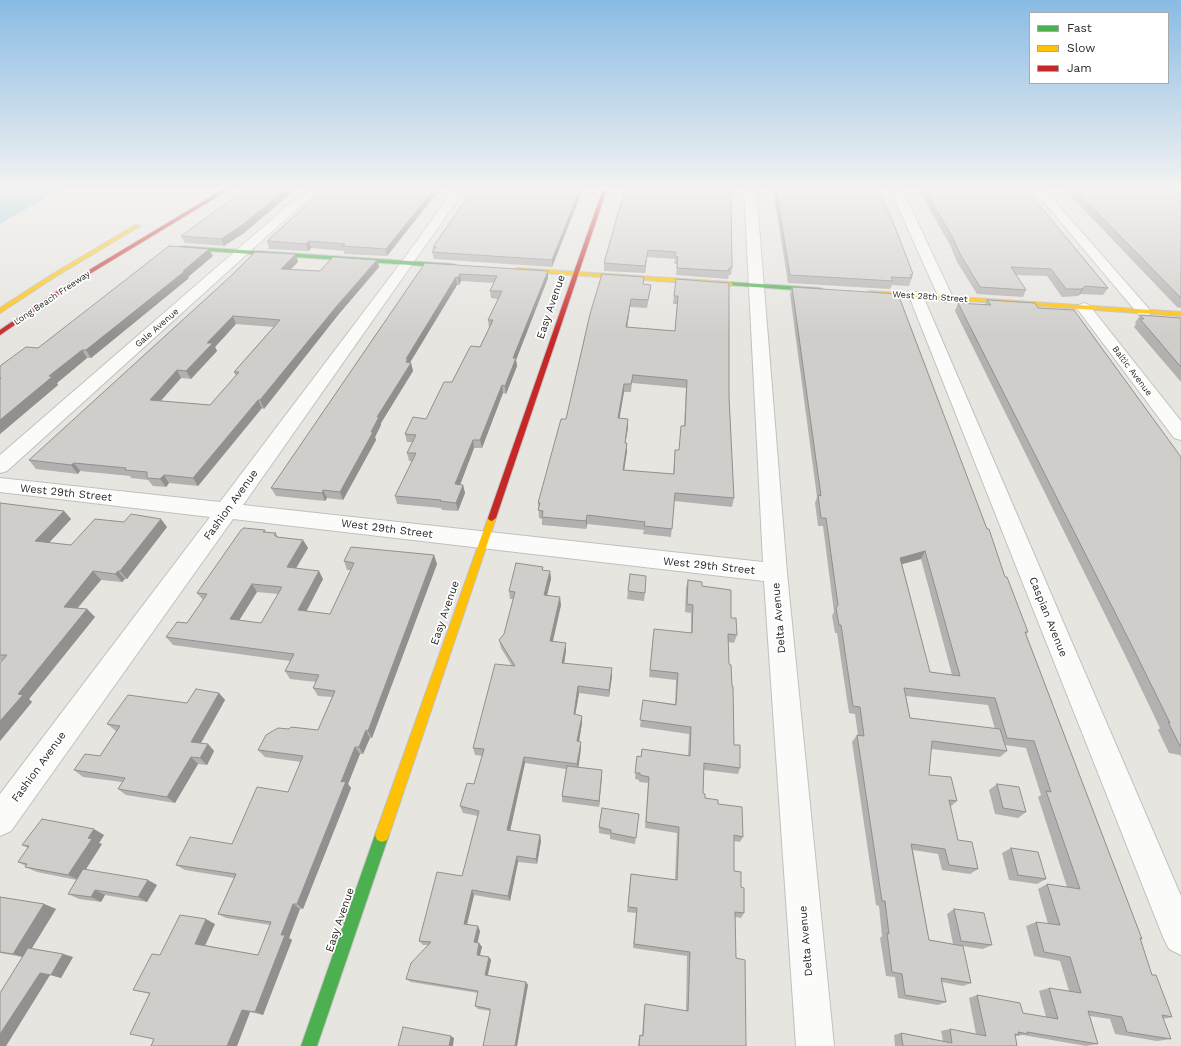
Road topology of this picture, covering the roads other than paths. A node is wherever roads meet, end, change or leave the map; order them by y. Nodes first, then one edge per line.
1 (117, 238) edge
2 (145, 238) edge
3 (259, 238) edge
4 (426, 238) edge
5 (588, 238) edge
6 (753, 238) edge
7 (918, 238) edge
8 (1080, 238) edge
9 (176, 248) edge
10 (243, 252) junction
11 (408, 263) junction
12 (461, 267) edge
13 (507, 270) edge
14 (575, 274) junction
15 (755, 286) junction
16 (833, 291) edge
17 (864, 293) edge
18 (916, 296) junction
19 (946, 298) junction
20 (1084, 308) junction
21 (0, 311) edge
22 (1144, 312) junction
23 (1181, 314) edge
24 (0, 333) edge
25 (1181, 434) edge
26 (0, 466) edge
27 (0, 485) edge
28 (227, 511) junction
29 (483, 540) junction
30 (775, 573) junction
31 (0, 820) edge
32 (1181, 937) edge
33 (309, 1046) edge
34 (815, 1046) edge

1 - 21 main road, Long Beach Freeway
2 - 24 main road, Long Beach Freeway
3 - 10 street, Gale Avenue
4 - 11 street, Fashion Avenue
5 - 14 main road, Easy Avenue
6 - 15 street, Delta Avenue
7 - 19 street
8 - 22 street
9 - 10 main road
10 - 11 main road
10 - 26 street, Gale Avenue
11 - 12 main road
11 - 28 street, Fashion Avenue
13 - 14 main road
14 - 15 main road
14 - 29 main road, Easy Avenue
15 - 16 main road
15 - 30 street, Delta Avenue
17 - 18 main road, West 28th Street
18 - 19 main road, West 28th Street
18 - 32 street, Caspian Avenue
19 - 20 main road, West 28th Street
20 - 22 main road, West 28th Street
20 - 25 street, Baltic Avenue
22 - 23 main road, West 28th Street
27 - 28 street, West 29th Street
28 - 29 street, West 29th Street
28 - 31 street, Fashion Avenue
29 - 30 street, West 29th Street
29 - 33 main road, Easy Avenue
30 - 34 street, Delta Avenue

